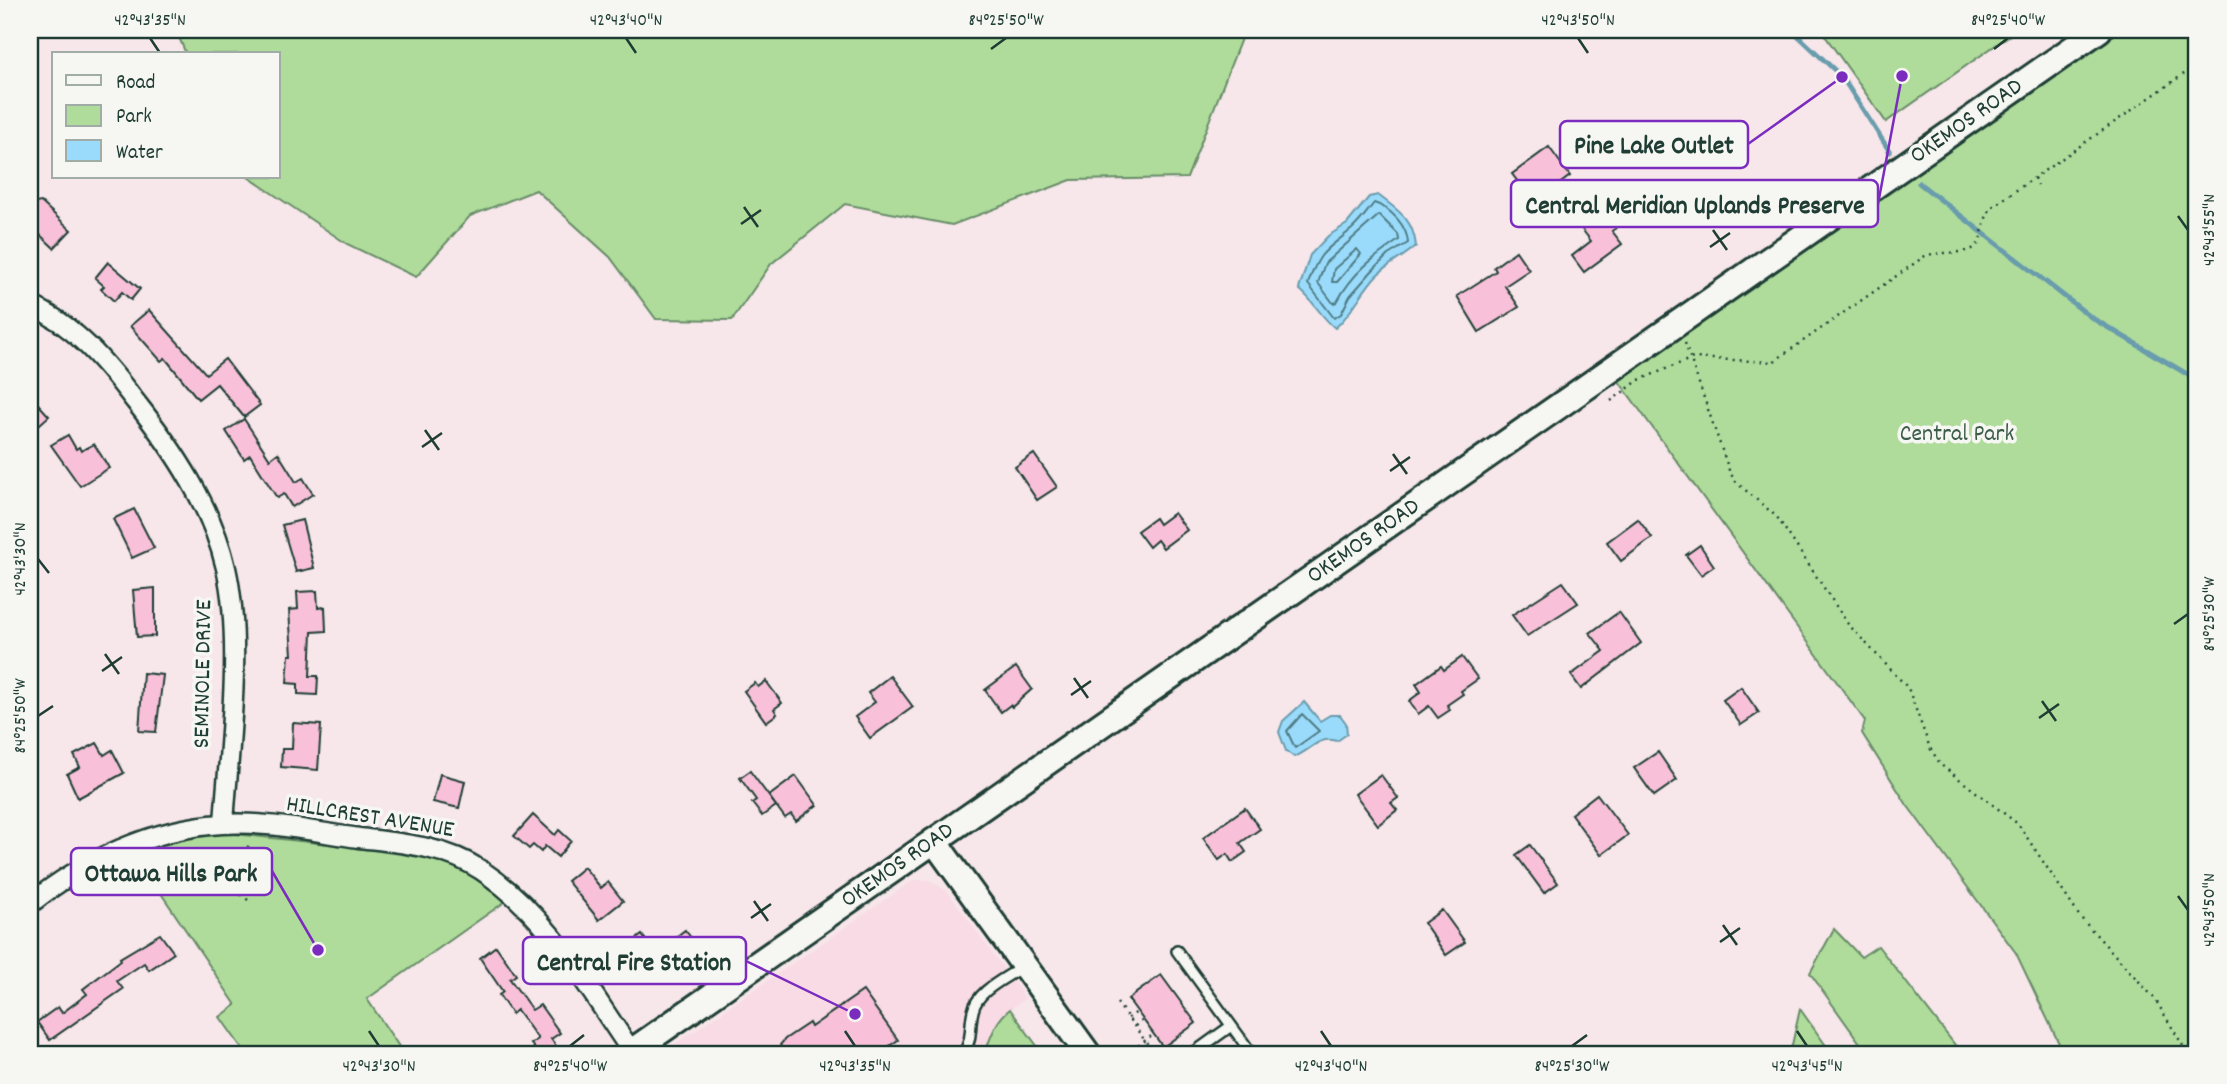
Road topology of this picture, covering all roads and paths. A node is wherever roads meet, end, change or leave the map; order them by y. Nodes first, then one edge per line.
1 (2099, 30) edge
2 (2197, 65) edge
3 (2034, 178) junction
4 (2038, 185) dead end
5 (30, 305) edge
6 (1676, 324) junction
7 (1693, 358) junction
8 (1611, 401) dead end
9 (224, 823) junction
10 (251, 825) junction
11 (934, 841) junction
12 (248, 900) dead end
13 (30, 904) edge
14 (1177, 951) dead end
15 (1024, 965) junction
16 (1117, 1003) dead end
17 (1137, 1012) dead end
18 (1128, 1018) junction
19 (1143, 1020) dead end
20 (1135, 1026) junction
21 (1231, 1026) junction
22 (1154, 1034) dead end
23 (1145, 1041) junction
24 (630, 1053) edge
25 (1249, 1053) edge
26 (964, 1054) edge
27 (1088, 1054) edge
28 (1127, 1054) edge
29 (1155, 1054) edge
30 (1192, 1054) edge
31 (2188, 1054) edge

1 - 6 street, OKEMOS ROAD
2 - 3 path
3 - 4 path
3 - 7 path
5 - 9 street, SEMINOLE DRIVE
6 - 7 path
6 - 11 street, OKEMOS ROAD
7 - 8 path
7 - 31 path
9 - 10 street, HILLCREST AVENUE
9 - 13 street, HILLCREST AVENUE
10 - 12 path
10 - 24 street, HILLCREST AVENUE
11 - 15 street
11 - 24 street, OKEMOS ROAD
14 - 21 lane
15 - 26 lane
15 - 27 street
16 - 18 path
17 - 18 path
18 - 20 path
19 - 20 path
20 - 23 path
21 - 25 lane
21 - 30 lane
22 - 23 path
23 - 28 path
23 - 29 path

